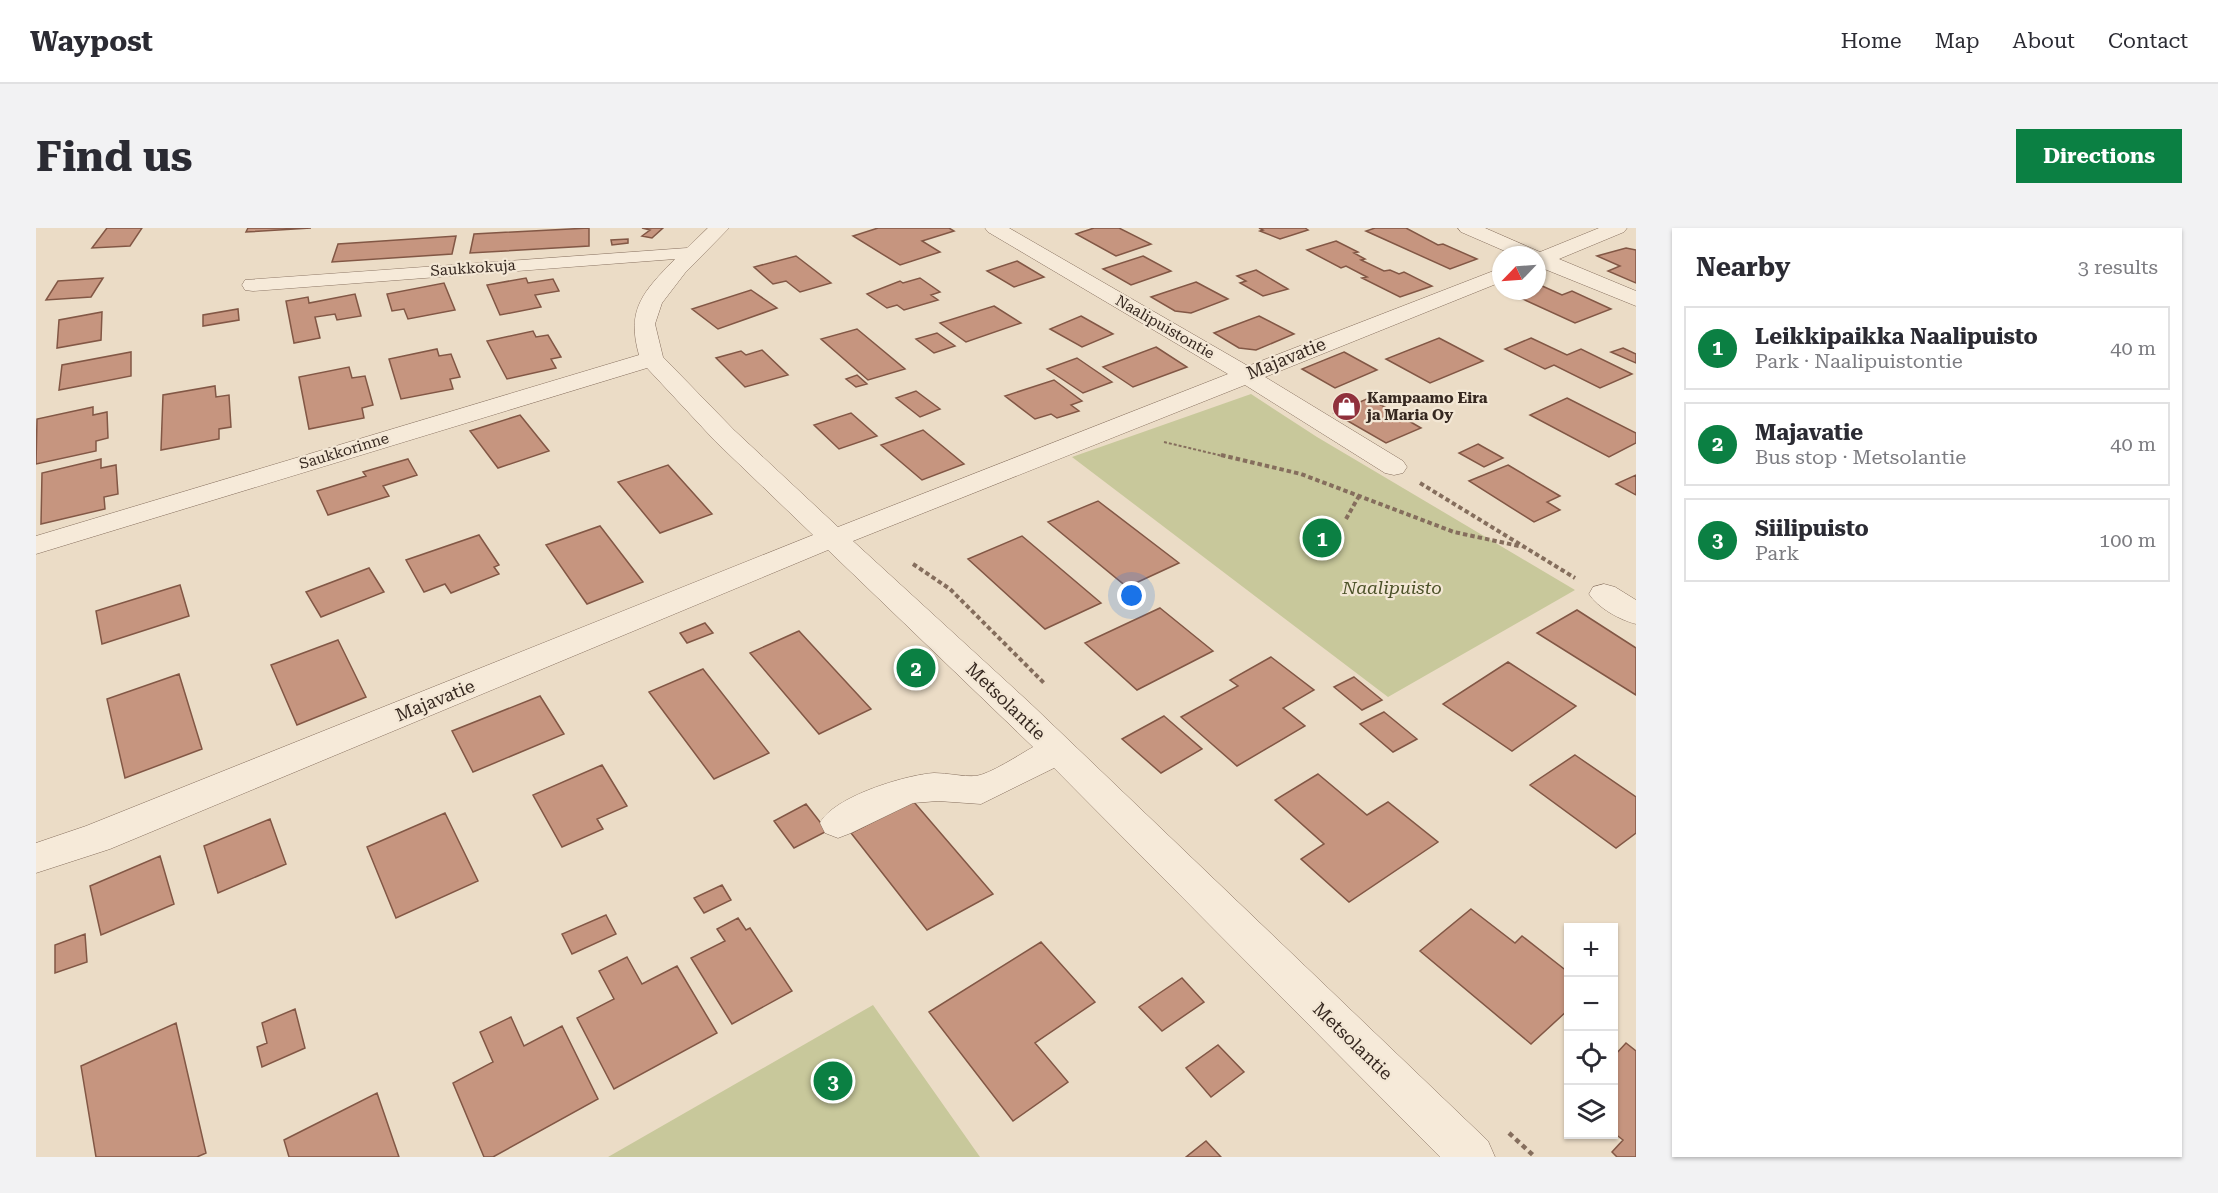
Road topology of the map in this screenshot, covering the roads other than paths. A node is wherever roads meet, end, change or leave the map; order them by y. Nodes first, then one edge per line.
1 (719, 228) edge
2 (995, 228) edge
3 (1468, 228) edge
4 (1617, 228) edge
5 (1510, 246) edge
6 (1546, 253) edge
7 (693, 254) junction
8 (1546, 261) edge
9 (1492, 278) edge
10 (253, 285) dead end
11 (1636, 299) edge
12 (652, 358) junction
13 (1246, 375) junction
14 (1394, 467) road end
15 (831, 538) junction
16 (36, 545) edge
17 (1604, 594) road end
18 (1636, 614) edge
19 (1057, 751) junction
20 (838, 823) dead end
21 (36, 858) edge
22 (1472, 1157) edge

1 - 7 street, Metsolantie
2 - 13 street, Naalipuistontie
3 - 5 street
4 - 6 street
7 - 10 street, Saukkokuja
7 - 12 street, Metsolantie
8 - 11 street
9 - 13 street, Majavatie
12 - 15 street, Metsolantie
12 - 16 street, Saukkorinne
13 - 14 street, Naalipuistontie
13 - 15 street, Majavatie
15 - 19 street, Metsolantie
15 - 21 street, Majavatie
17 - 18 street
19 - 20 street
19 - 22 street, Metsolantie

